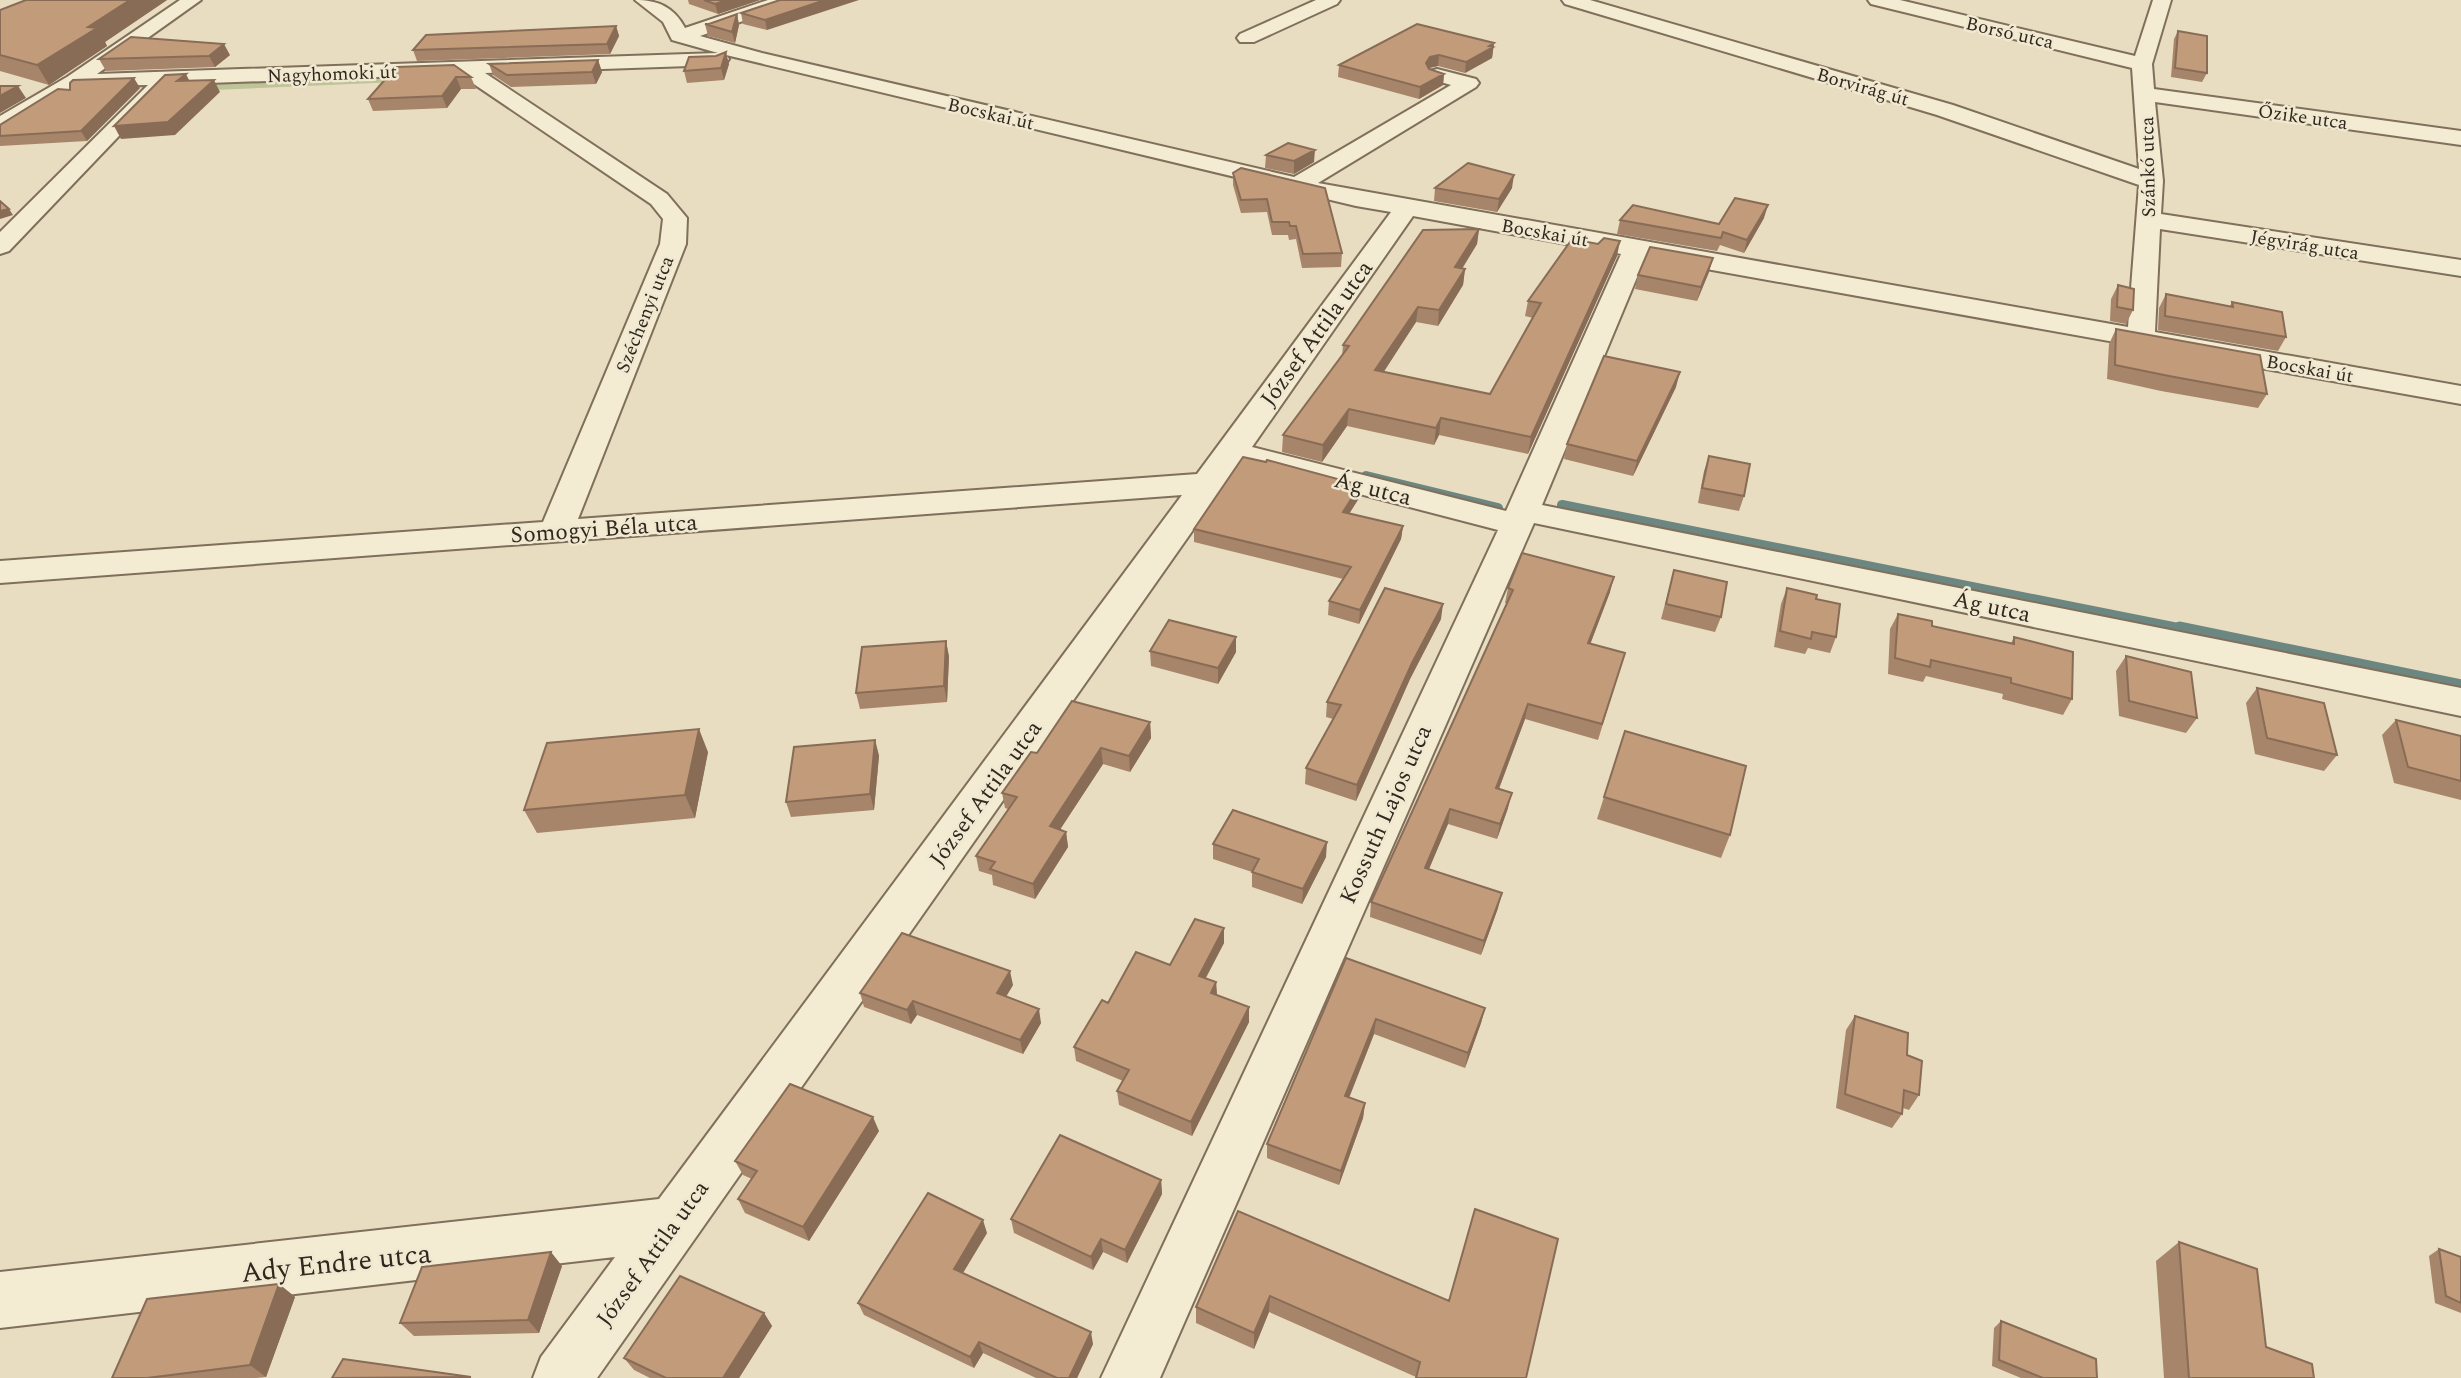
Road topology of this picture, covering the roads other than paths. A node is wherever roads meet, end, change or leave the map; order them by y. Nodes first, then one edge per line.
1 (192, 0) edge
2 (644, 0) edge
3 (786, 0) edge
4 (1331, 0) edge
5 (1571, 0) edge
6 (1877, 0) edge
7 (2162, 0) edge
8 (680, 37) junction
9 (1247, 38) dead end
10 (757, 58) junction
11 (105, 60) junction
12 (580, 64) junction
13 (2142, 64) junction
14 (464, 68) junction
15 (1437, 75) edge
16 (163, 79) junction
17 (126, 80) junction
18 (74, 81) junction
19 (2145, 94) junction
20 (0, 125) edge
21 (2461, 138) edge
22 (2151, 181) junction
23 (1298, 185) junction
24 (1407, 208) junction
25 (2149, 220) junction
26 (0, 246) edge
27 (1636, 248) junction
28 (2461, 268) edge
29 (2141, 337) junction
30 (2461, 395) edge
31 (1220, 467) junction
32 (1519, 517) junction
33 (556, 531) junction
34 (0, 572) edge
35 (2461, 702) edge
36 (673, 1224) junction
37 (0, 1300) edge
38 (562, 1378) edge
39 (1130, 1378) edge

1 - 11 street
2 - 8 street
3 - 8 street, Nagyhomoki út
4 - 9 street
5 - 22 street, Borvirág út
6 - 13 street, Borsó utca
7 - 13 street, Szánkó utca
8 - 10 street, Bocskai út
8 - 12 street, Nagyhomoki út
10 - 12 street, Nagyhomoki út
10 - 23 street, Bocskai út
11 - 17 street
11 - 18 street
12 - 14 street, Nagyhomoki út
13 - 19 street, Szánkó utca
14 - 16 street, Nagyhomoki út
14 - 33 street, Széchenyi utca
15 - 23 street
16 - 17 street, Nagyhomoki út
16 - 26 street
17 - 18 street, Nagyhomoki út
18 - 20 street
19 - 21 street, Őzike utca
19 - 22 street, Szánkó utca
22 - 25 street, Szánkó utca
23 - 24 street, Bocskai út
24 - 27 street, Bocskai út
24 - 31 street, József Attila utca
25 - 28 street, Jégvirág utca
25 - 29 street, Szánkó utca
27 - 29 street, Bocskai út
27 - 32 street, Kossuth Lajos utca
29 - 30 street, Bocskai út
31 - 32 street, Ág utca
31 - 33 street, Somogyi Béla utca
31 - 36 street, József Attila utca
32 - 35 street, Ág utca
32 - 39 street, Kossuth Lajos utca
33 - 34 street, Somogyi Béla utca
36 - 37 street, Ady Endre utca
36 - 38 street, József Attila utca

